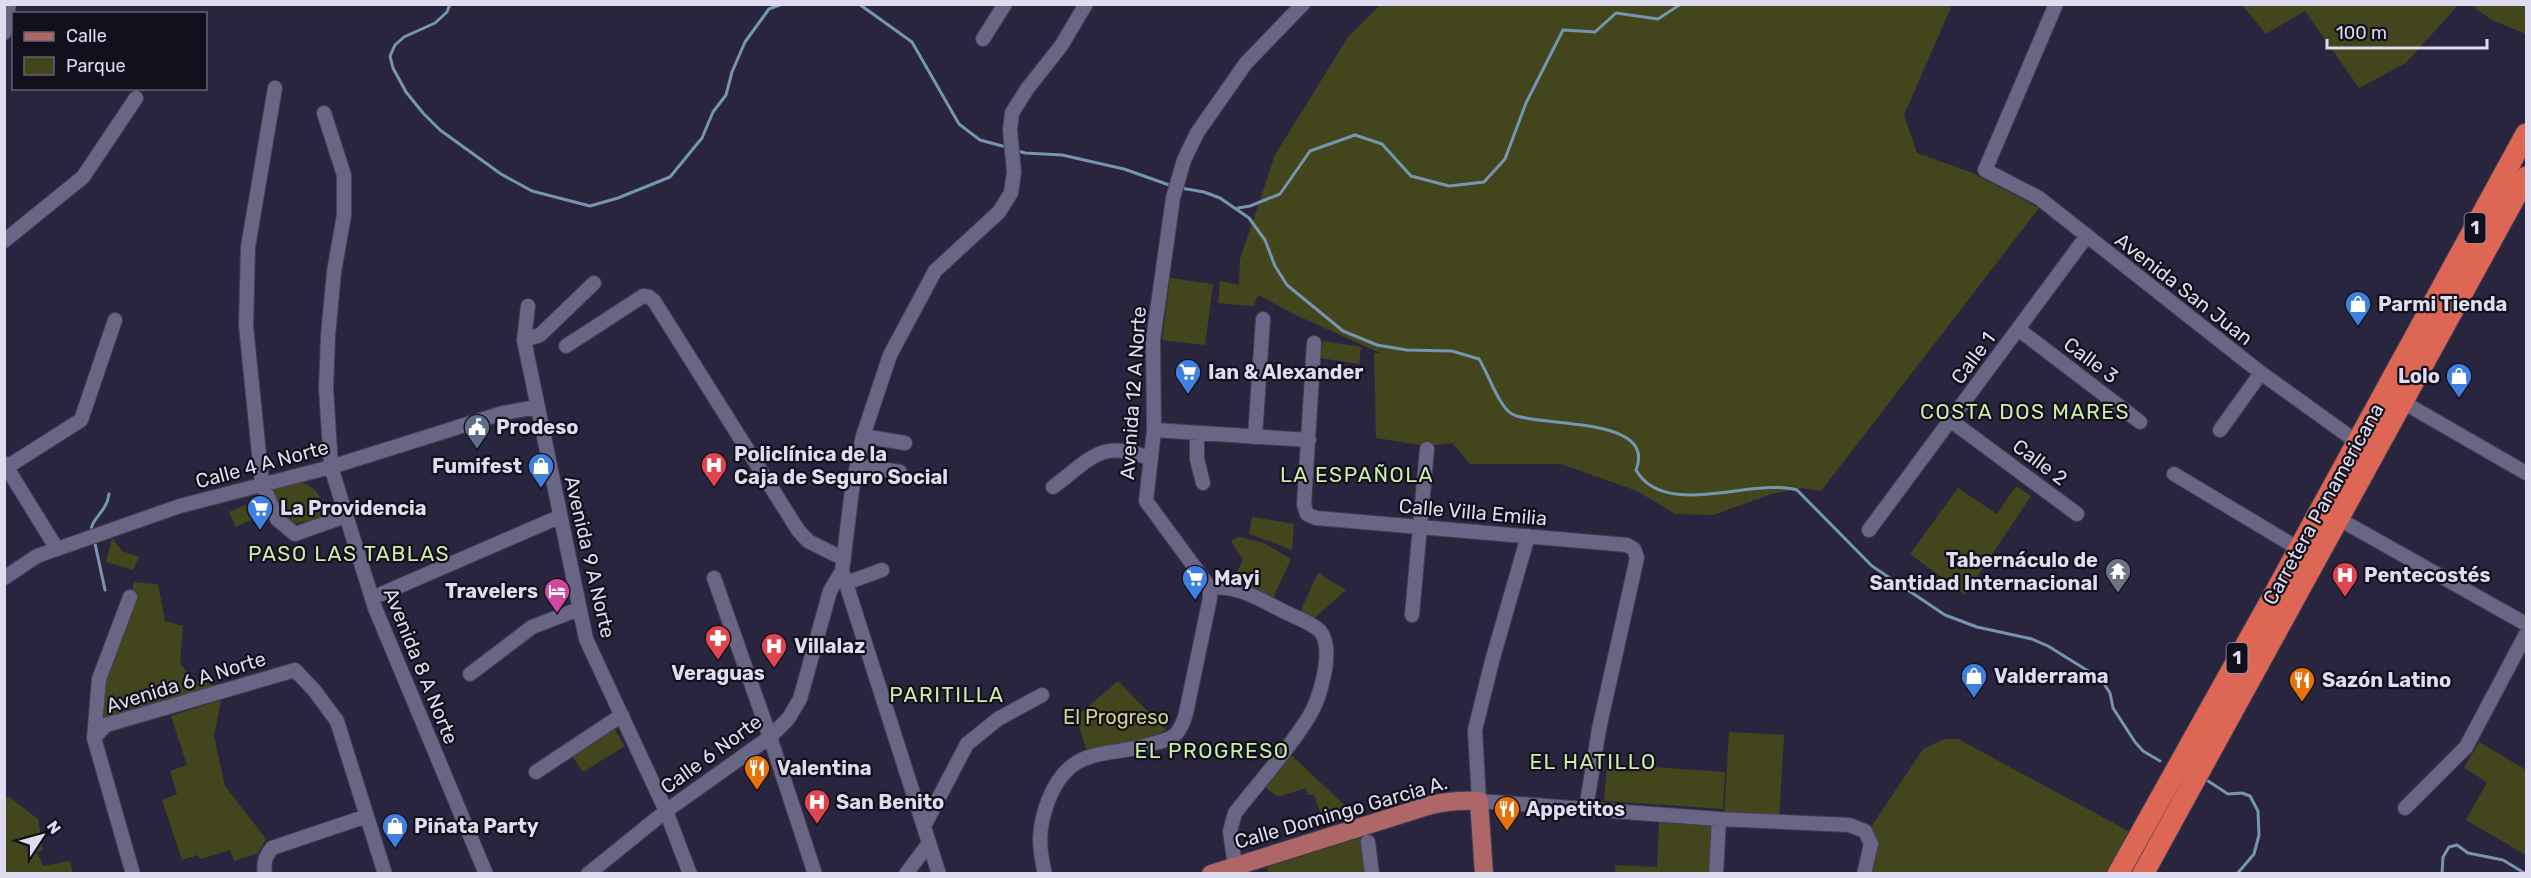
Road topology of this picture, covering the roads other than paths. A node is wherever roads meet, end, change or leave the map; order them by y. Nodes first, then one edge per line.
1 (9, 4) edge
2 (1005, 4) edge
3 (1086, 4) edge
4 (1303, 4) edge
5 (2056, 4) edge
6 (4, 33) edge
7 (983, 39) dead end
8 (275, 88) dead end
9 (136, 98) dead end
10 (324, 113) dead end
11 (2526, 134) edge
12 (2526, 177) edge
13 (2086, 237) junction
14 (4, 241) edge
15 (594, 283) dead end
16 (528, 306) dead end
17 (115, 320) dead end
18 (1263, 320) dead end
19 (2018, 330) junction
20 (524, 340) junction
21 (1314, 343) dead end
22 (566, 346) dead end
23 (2262, 374) junction
24 (2402, 401) junction
25 (537, 407) junction
26 (1950, 420) junction
27 (2140, 422) dead end
28 (2220, 429) dead end
29 (1154, 430) junction
30 (1197, 433) junction
31 (863, 436) junction
32 (1255, 437) junction
33 (1309, 440) junction
34 (905, 443) dead end
35 (1427, 449) dead end
36 (2354, 449) junction
37 (1151, 459) junction
38 (6, 465) edge
39 (857, 465) junction
40 (331, 467) junction
41 (900, 472) dead end
42 (2526, 473) edge
43 (2174, 474) dead end
44 (262, 483) junction
45 (1203, 483) dead end
46 (1053, 487) dead end
47 (2077, 514) dead end
48 (346, 516) junction
49 (559, 518) junction
50 (2337, 518) junction
51 (1421, 526) junction
52 (1869, 530) dead end
53 (1528, 536) junction
54 (57, 549) junction
55 (2299, 549) junction
56 (882, 570) dead end
57 (844, 571) junction
58 (4, 578) edge
59 (714, 578) dead end
60 (1210, 588) junction
61 (130, 597) dead end
62 (372, 598) junction
63 (2271, 600) junction
64 (579, 609) junction
65 (1412, 615) dead end
66 (2526, 624) edge
67 (2526, 634) edge
68 (470, 674) dead end
69 (1042, 695) dead end
70 (622, 715) junction
71 (770, 737) junction
72 (94, 738) junction
73 (536, 772) dead end
74 (1479, 801) junction
75 (1586, 808) junction
76 (2405, 808) dead end
77 (666, 811) junction
78 (366, 816) junction
79 (1719, 819) junction
80 (924, 826) junction
81 (1368, 842) dead end
82 (929, 843) junction
83 (1235, 866) junction
84 (134, 873) edge
85 (265, 873) edge
86 (385, 873) edge
87 (486, 873) edge
88 (588, 873) edge
89 (690, 873) edge
90 (815, 873) edge
91 (906, 873) edge
92 (939, 873) edge
93 (1045, 873) edge
94 (1211, 873) edge
95 (1372, 873) edge
96 (1484, 873) edge
97 (1716, 873) edge
98 (1864, 873) edge
99 (2118, 873) edge
100 (2143, 873) edge

1 - 6 street
2 - 7 street
3 - 31 street
4 - 29 street, Avenida 12 A Norte
5 - 13 street, Avenida San Juan
8 - 44 street
9 - 14 street
10 - 40 street, Avenida 8 A Norte
11 - 36 highway, Carretera Panamericana / 1
12 - 24 highway, Carretera Panamericana / 1
13 - 19 street, Calle 1
13 - 23 street, Avenida San Juan
15 - 20 street
16 - 20 street, Avenida 9 A Norte
17 - 38 street
18 - 32 street
19 - 26 street, Calle 1
19 - 27 street, Calle 3
20 - 25 street, Avenida 9 A Norte
21 - 33 street
22 - 57 street
23 - 28 street
23 - 36 street, Avenida San Juan
24 - 42 street
24 - 50 highway, Carretera Panamericana / 1
25 - 40 street, Calle 4 A Norte
25 - 49 street, Avenida 9 A Norte
26 - 47 street, Calle 2
26 - 52 street, Calle 1
29 - 30 street
29 - 37 street, Avenida 12 A Norte
30 - 32 street
30 - 45 street
31 - 34 street
31 - 39 street
32 - 33 street
33 - 51 street, Calle Villa Emilia
35 - 51 street
36 - 50 highway
36 - 55 highway, Carretera Panamericana / 1
37 - 46 street
37 - 60 street, Avenida 12 A Norte
38 - 54 street
39 - 41 street
39 - 57 street
40 - 44 street, Calle 4 A Norte
40 - 48 street, Avenida 8 A Norte
43 - 55 street
44 - 48 street
44 - 54 street, Calle 4 A Norte
48 - 62 street, Avenida 8 A Norte
49 - 62 street
49 - 64 street, Avenida 9 A Norte
50 - 63 highway
50 - 66 street
50 - 100 highway, Carretera Panamericana / 1
51 - 53 street, Calle Villa Emilia
51 - 65 street
53 - 74 street
53 - 75 street, Calle Villa Emilia
54 - 58 street, Calle 4 A Norte
55 - 63 highway, Carretera Panamericana / 1
56 - 57 street
57 - 71 street, Calle 6 Norte
57 - 80 street
59 - 71 street
60 - 83 street
60 - 93 street
61 - 72 street, Avenida 6 A Norte
62 - 87 street, Avenida 8 A Norte
63 - 99 highway, Carretera Panamericana / 1
64 - 68 street
64 - 70 street, Avenida 9 A Norte
67 - 76 street
69 - 80 street
70 - 73 street
70 - 77 street, Avenida 9 A Norte
71 - 77 street, Calle 6 Norte
71 - 90 street
72 - 78 street, Avenida 6 A Norte
72 - 84 street, Avenida 6 A Norte
74 - 75 street, Calle Domingo Garcia A.
74 - 83 main road, Calle Domingo Garcia A.
74 - 96 main road
75 - 79 street, Calle Domingo Garcia A.
77 - 88 street, Calle 6 Norte
77 - 89 street, Avenida 9 A Norte
78 - 85 street
78 - 86 street
79 - 97 street
79 - 98 street, Calle Domingo Garcia A.
80 - 82 street
81 - 95 street
82 - 91 street
82 - 92 street
83 - 94 main road, Calle Domingo Garcia A.

